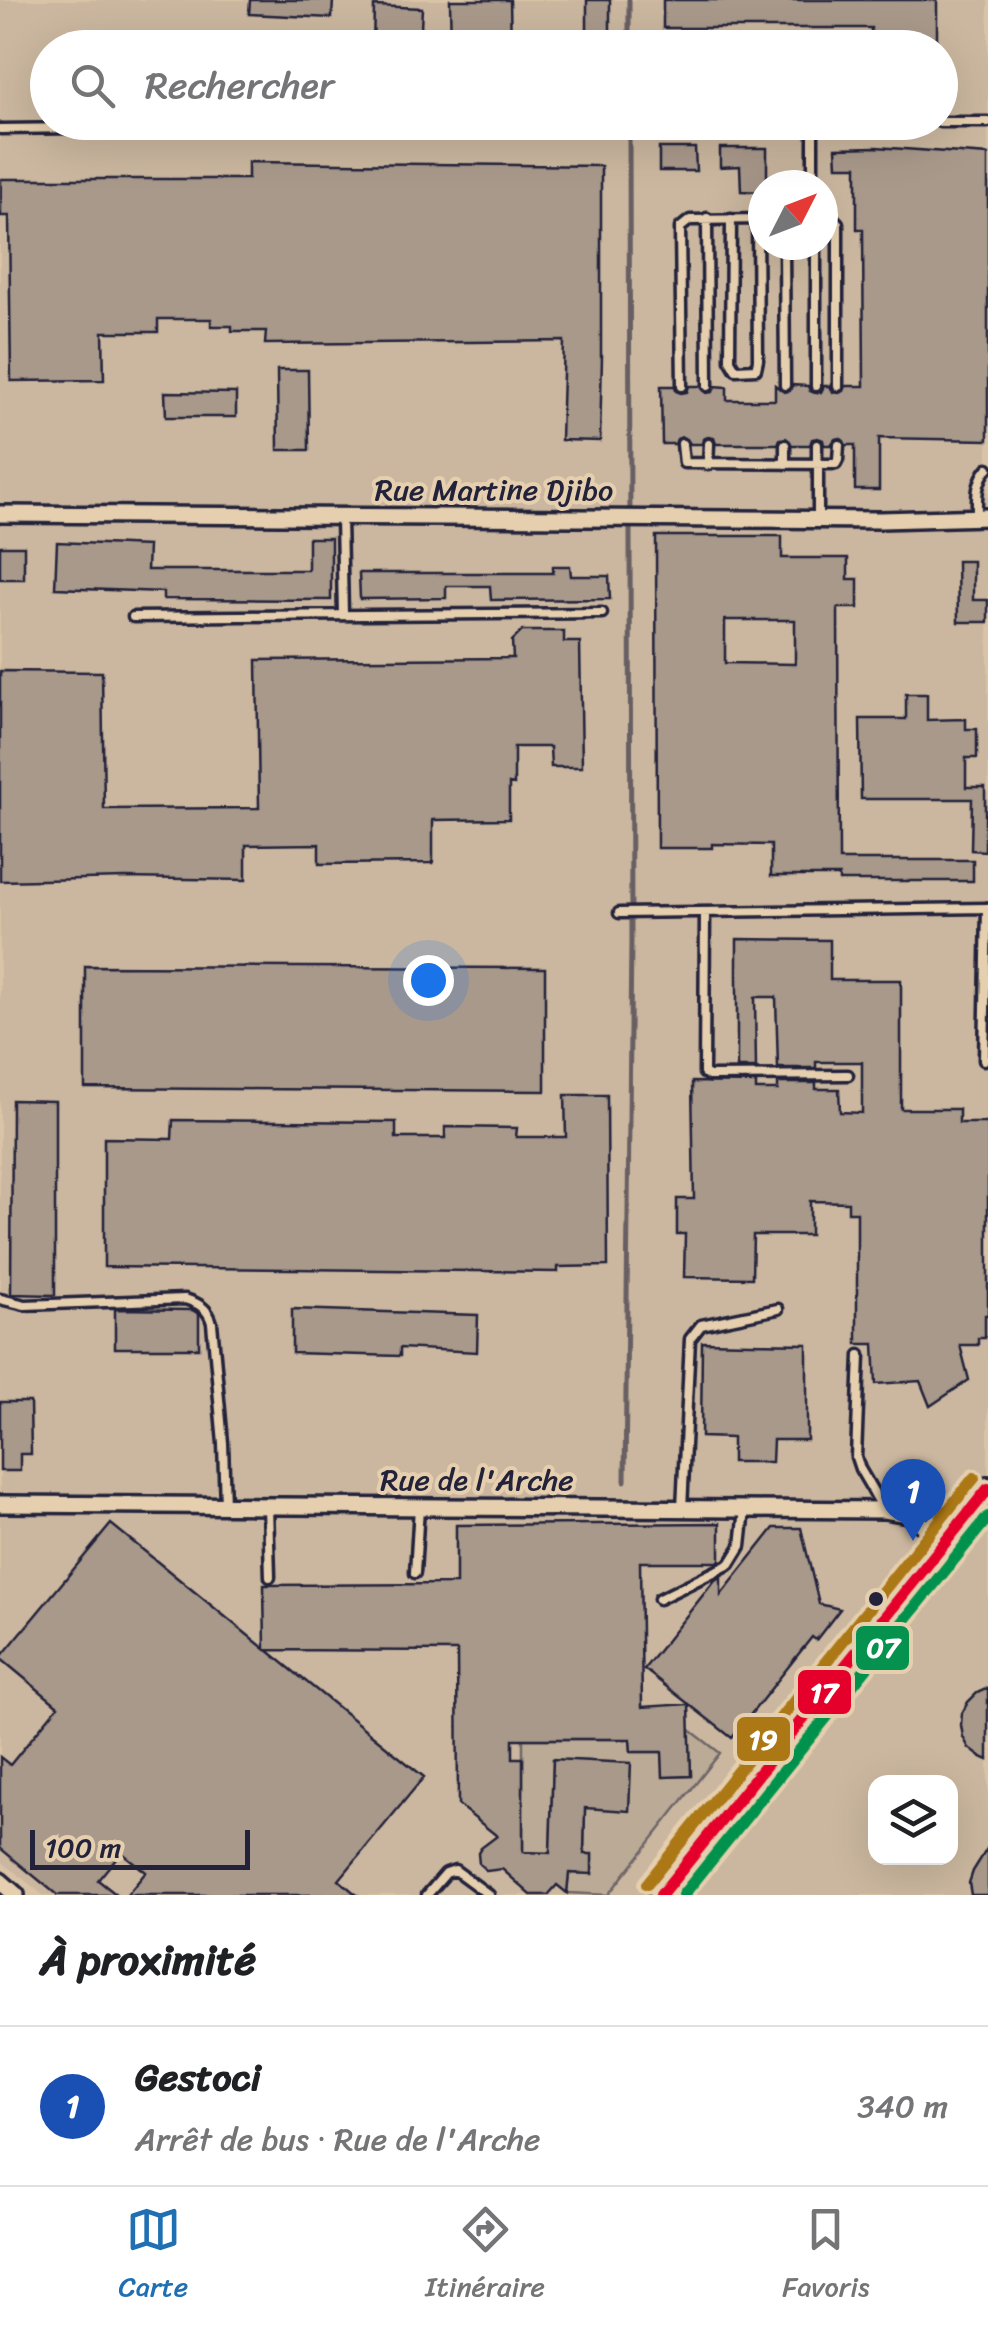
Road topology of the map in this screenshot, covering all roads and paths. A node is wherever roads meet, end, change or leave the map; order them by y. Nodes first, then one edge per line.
1 (958, 122) edge
2 (988, 122) edge
3 (0, 129) edge
4 (30, 129) edge
5 (813, 140) edge
6 (814, 170) edge
7 (707, 218) junction
8 (730, 218) junction
9 (748, 218) edge
10 (759, 260) edge
11 (784, 260) edge
12 (816, 260) edge
13 (838, 260) edge
14 (785, 385) dead end
15 (682, 386) dead end
16 (708, 386) dead end
17 (816, 386) dead end
18 (838, 386) dead end
19 (682, 444) dead end
20 (709, 444) dead end
21 (786, 444) dead end
22 (817, 445) dead end
23 (838, 445) dead end
24 (786, 464) junction
25 (818, 464) junction
26 (708, 465) junction
27 (988, 468) edge
28 (0, 514) edge
29 (982, 517) edge
30 (341, 518) junction
31 (818, 519) junction
32 (602, 614) dead end
33 (343, 616) junction
34 (132, 617) dead end
35 (988, 908) edge
36 (705, 912) junction
37 (619, 914) dead end
38 (984, 1060) dead end
39 (848, 1075) dead end
40 (0, 1300) edge
41 (778, 1310) dead end
42 (860, 1354) dead end
43 (988, 1489) edge
44 (0, 1504) edge
45 (224, 1506) junction
46 (268, 1506) junction
47 (419, 1507) junction
48 (682, 1509) junction
49 (745, 1509) junction
50 (884, 1510) junction
51 (945, 1542) junction
52 (415, 1573) dead end
53 (270, 1578) dead end
54 (658, 1599) dead end
55 (0, 1882) edge
56 (16, 1895) edge
57 (427, 1895) edge
58 (488, 1895) edge
59 (661, 1895) edge

1 - 2 lane
3 - 4 lane
5 - 6 lane
7 - 8 lane
7 - 15 lane
7 - 16 lane
8 - 9 lane
8 - 10 lane
11 - 14 lane
12 - 17 lane
13 - 18 lane
19 - 26 lane
20 - 26 lane
21 - 24 lane
22 - 25 lane
23 - 25 lane
24 - 25 lane
24 - 26 lane
25 - 31 lane
27 - 29 lane
28 - 30 street, Rue Martine Djibo
29 - 31 street, Rue Martine Djibo
30 - 31 street, Rue Martine Djibo
30 - 33 lane
32 - 33 lane
33 - 34 lane
35 - 36 lane
35 - 38 lane
36 - 37 lane
36 - 39 lane
40 - 45 lane
41 - 48 lane
42 - 50 lane
43 - 51 main road
44 - 45 street, Rue de l'Arche
45 - 46 street, Rue de l'Arche
46 - 47 street, Rue de l'Arche
46 - 53 lane
47 - 48 street, Rue de l'Arche
47 - 52 lane
48 - 49 street, Rue de l'Arche
49 - 50 street, Rue de l'Arche
49 - 54 lane
50 - 51 street, Rue de l'Arche
51 - 59 main road
55 - 56 street
57 - 58 lane

